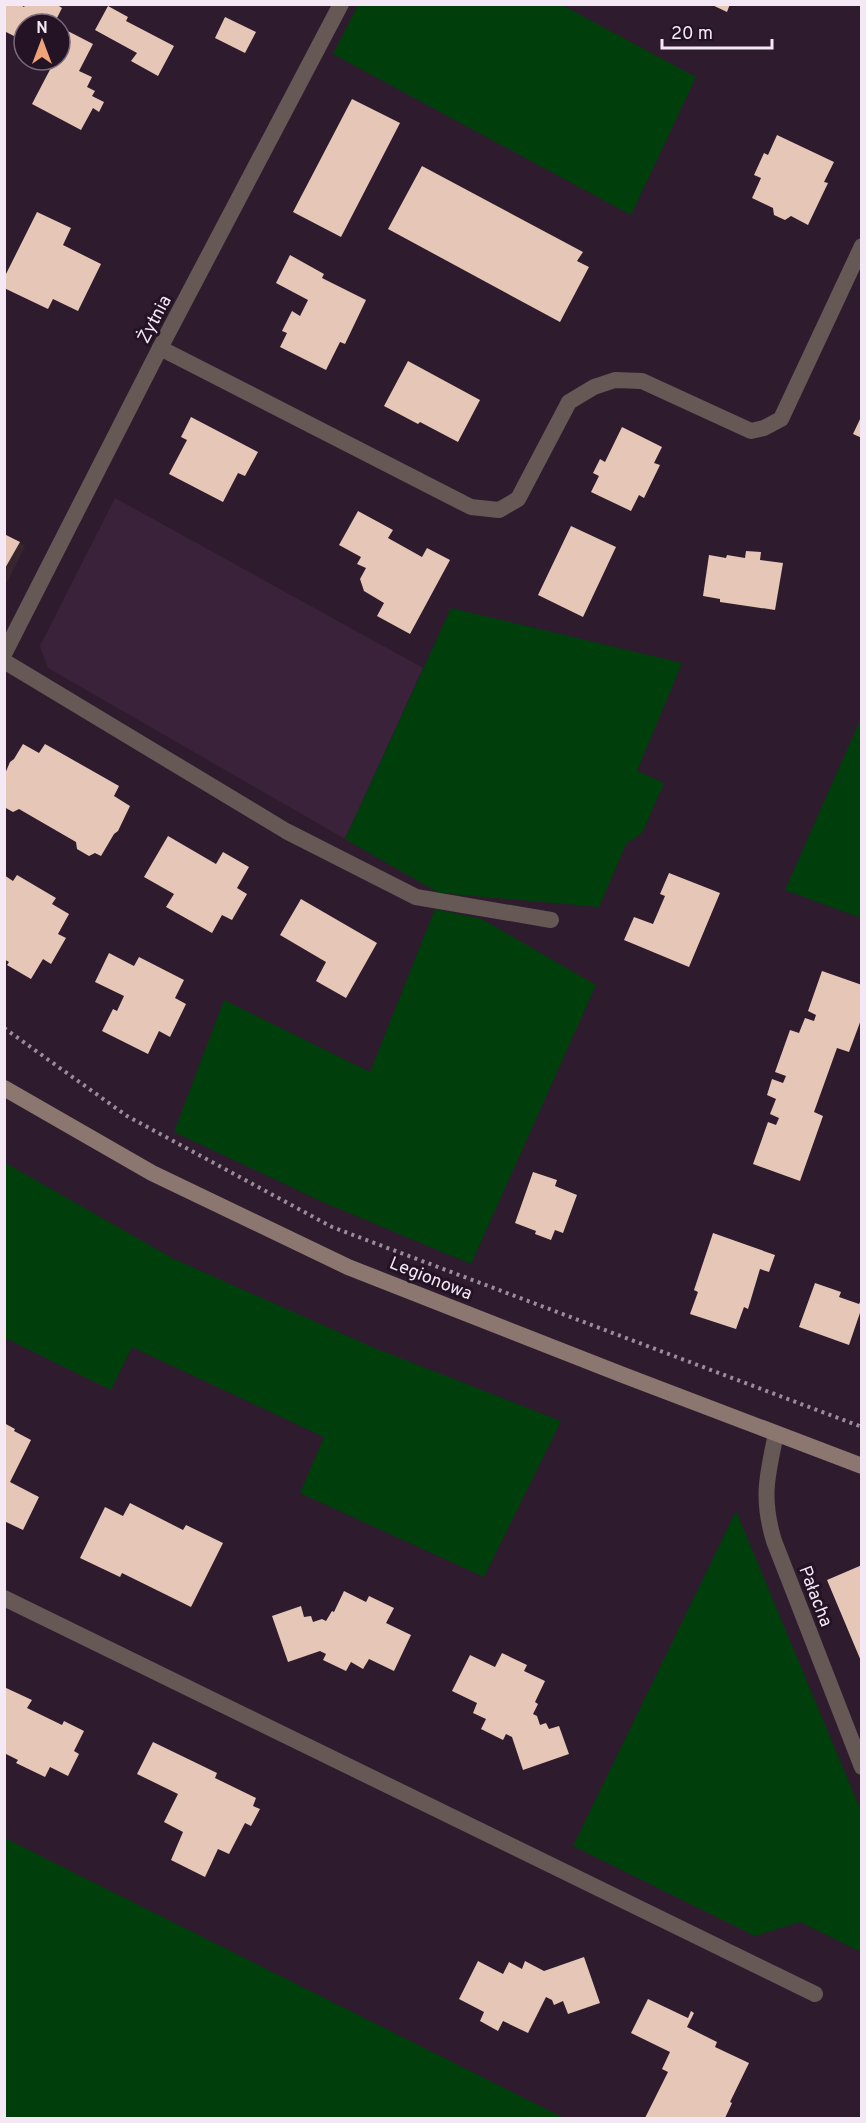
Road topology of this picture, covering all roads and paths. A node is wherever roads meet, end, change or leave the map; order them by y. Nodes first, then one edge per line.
1 (341, 4) edge
2 (861, 246) edge
3 (160, 348) junction
4 (4, 654) edge
5 (4, 661) edge
6 (551, 920) dead end
7 (4, 1029) edge
8 (4, 1088) edge
9 (861, 1427) edge
10 (776, 1434) junction
11 (861, 1466) edge
12 (4, 1598) edge
13 (861, 1767) edge
14 (815, 1994) dead end

1 - 3 street, Żytnia
2 - 3 street
3 - 4 street, Żytnia
5 - 6 street
7 - 9 path
8 - 10 main road, Legionowa
10 - 11 main road, Legionowa
10 - 13 street, Pałacha
12 - 14 street

